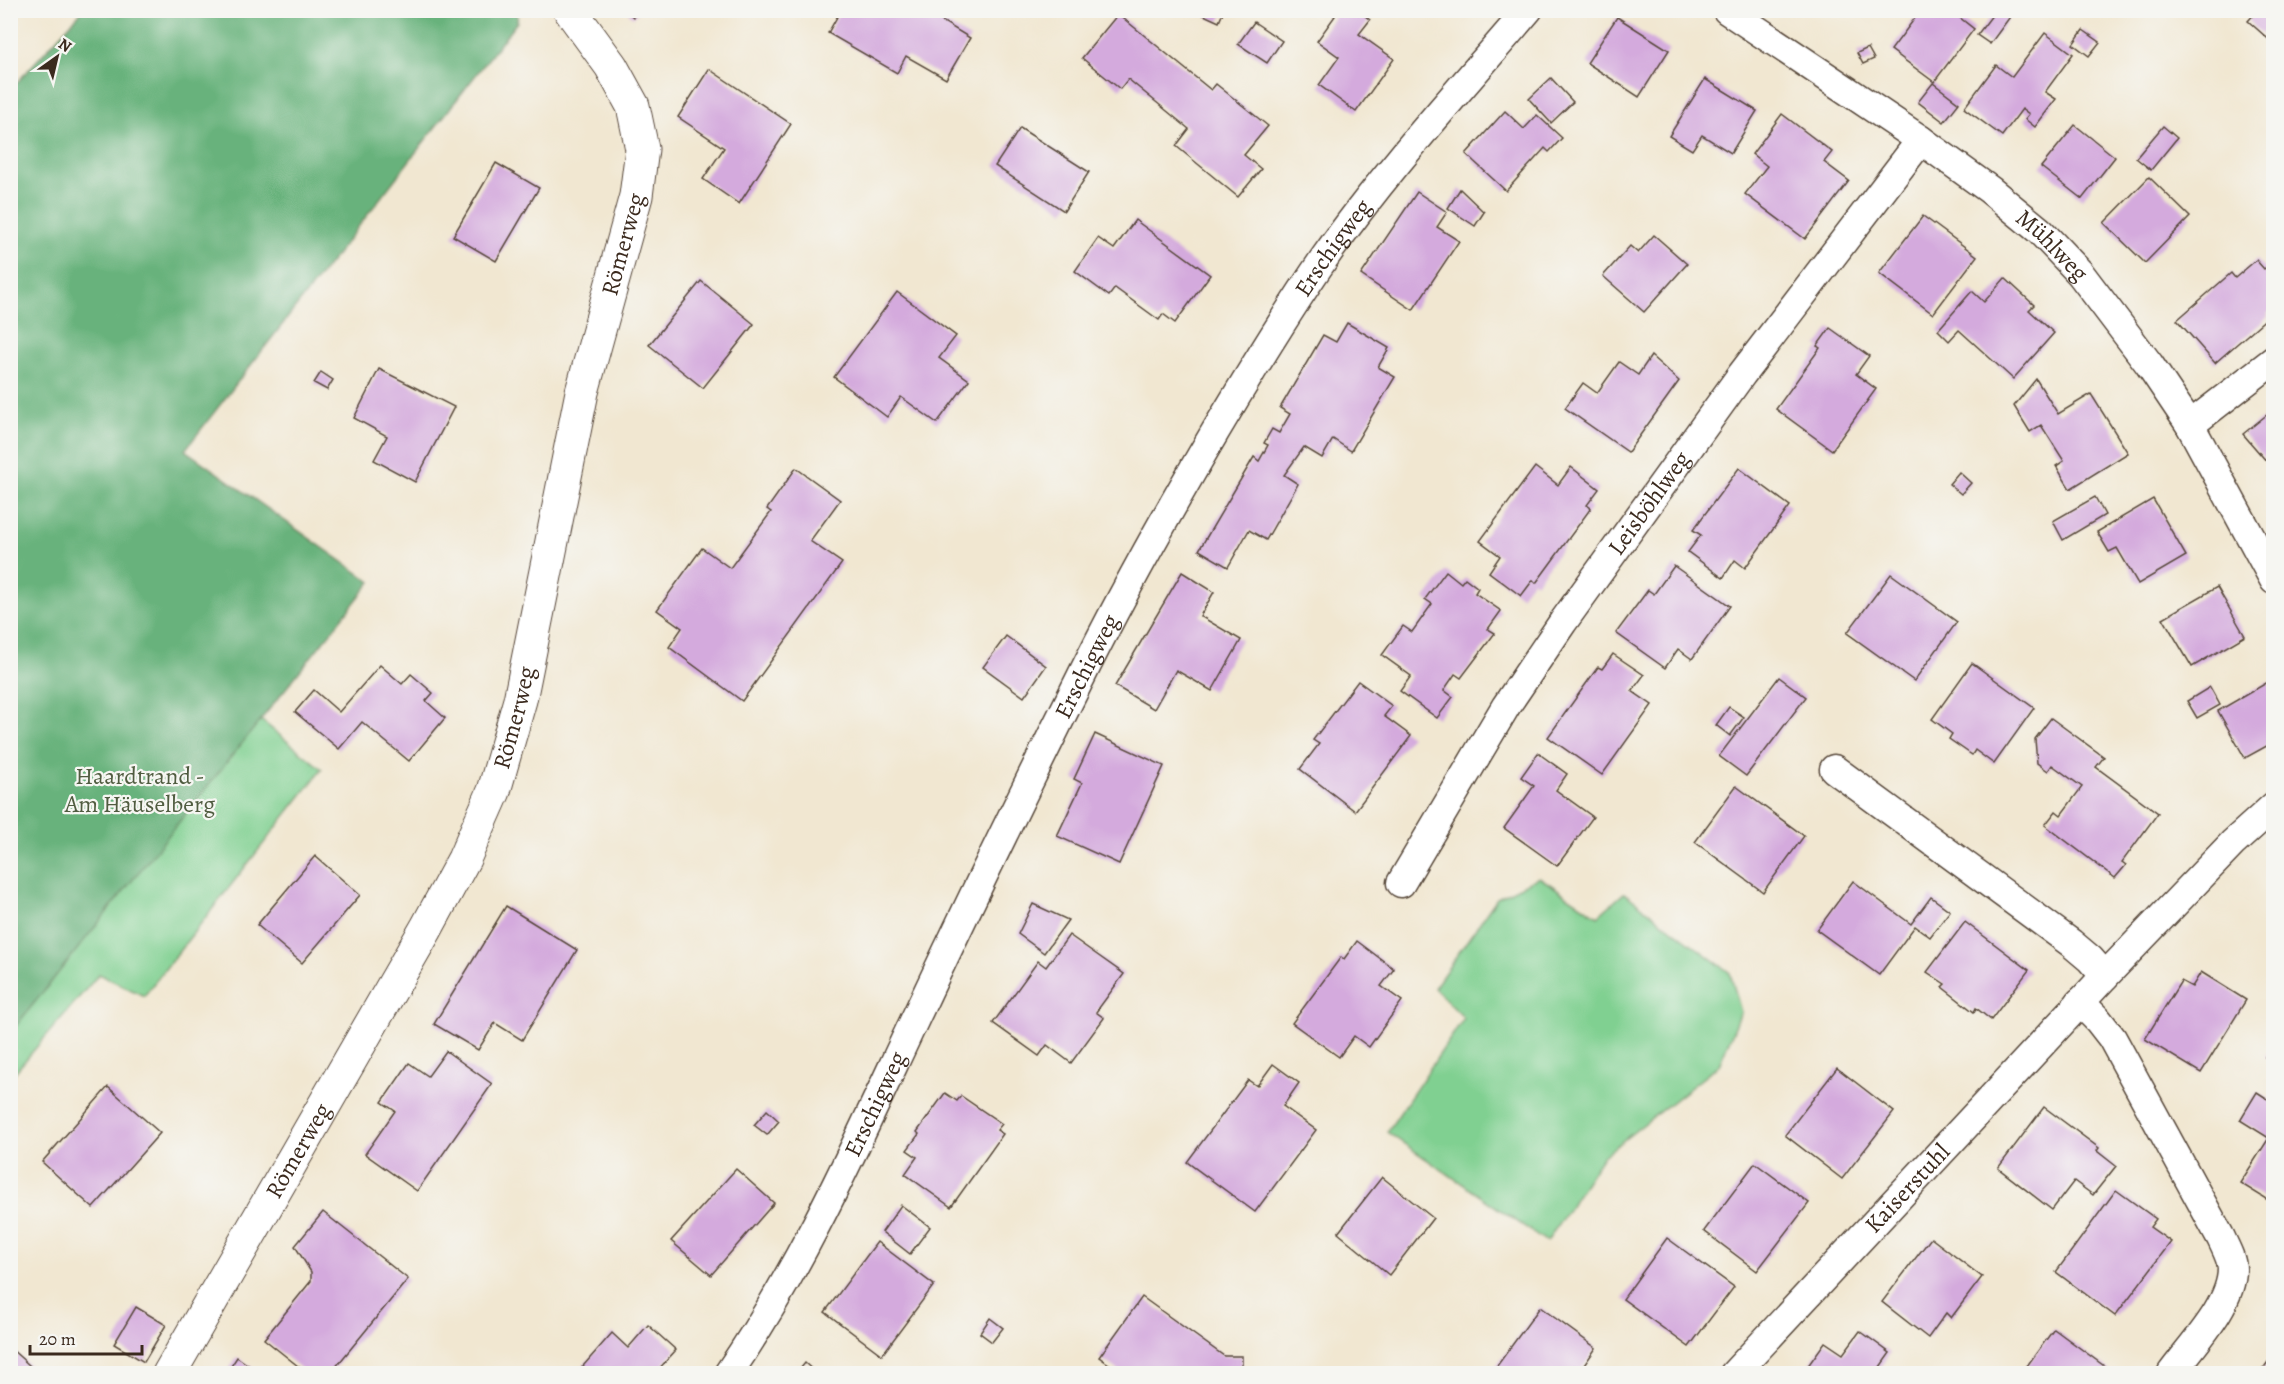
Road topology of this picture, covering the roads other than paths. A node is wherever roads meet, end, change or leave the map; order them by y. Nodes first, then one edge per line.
1 (570, 10) edge
2 (1528, 10) edge
3 (1727, 10) edge
4 (1921, 140) junction
5 (2274, 360) edge
6 (2190, 426) junction
7 (2274, 580) edge
8 (1834, 769) dead end
9 (2274, 806) edge
10 (1401, 883) dead end
11 (2105, 976) junction
12 (2080, 1002) junction
13 (169, 1374) edge
14 (728, 1374) edge
15 (1734, 1374) edge
16 (2171, 1374) edge

1 - 13 street, Römerweg
2 - 14 street, Erschigweg
3 - 4 street, Mühlweg
4 - 6 street, Mühlweg
4 - 10 street, Leisböhlweg
5 - 6 street
6 - 7 street, Mühlweg
8 - 11 street
9 - 11 street, Kaiserstuhl
11 - 12 street, Kaiserstuhl
12 - 15 street, Kaiserstuhl
12 - 16 street

